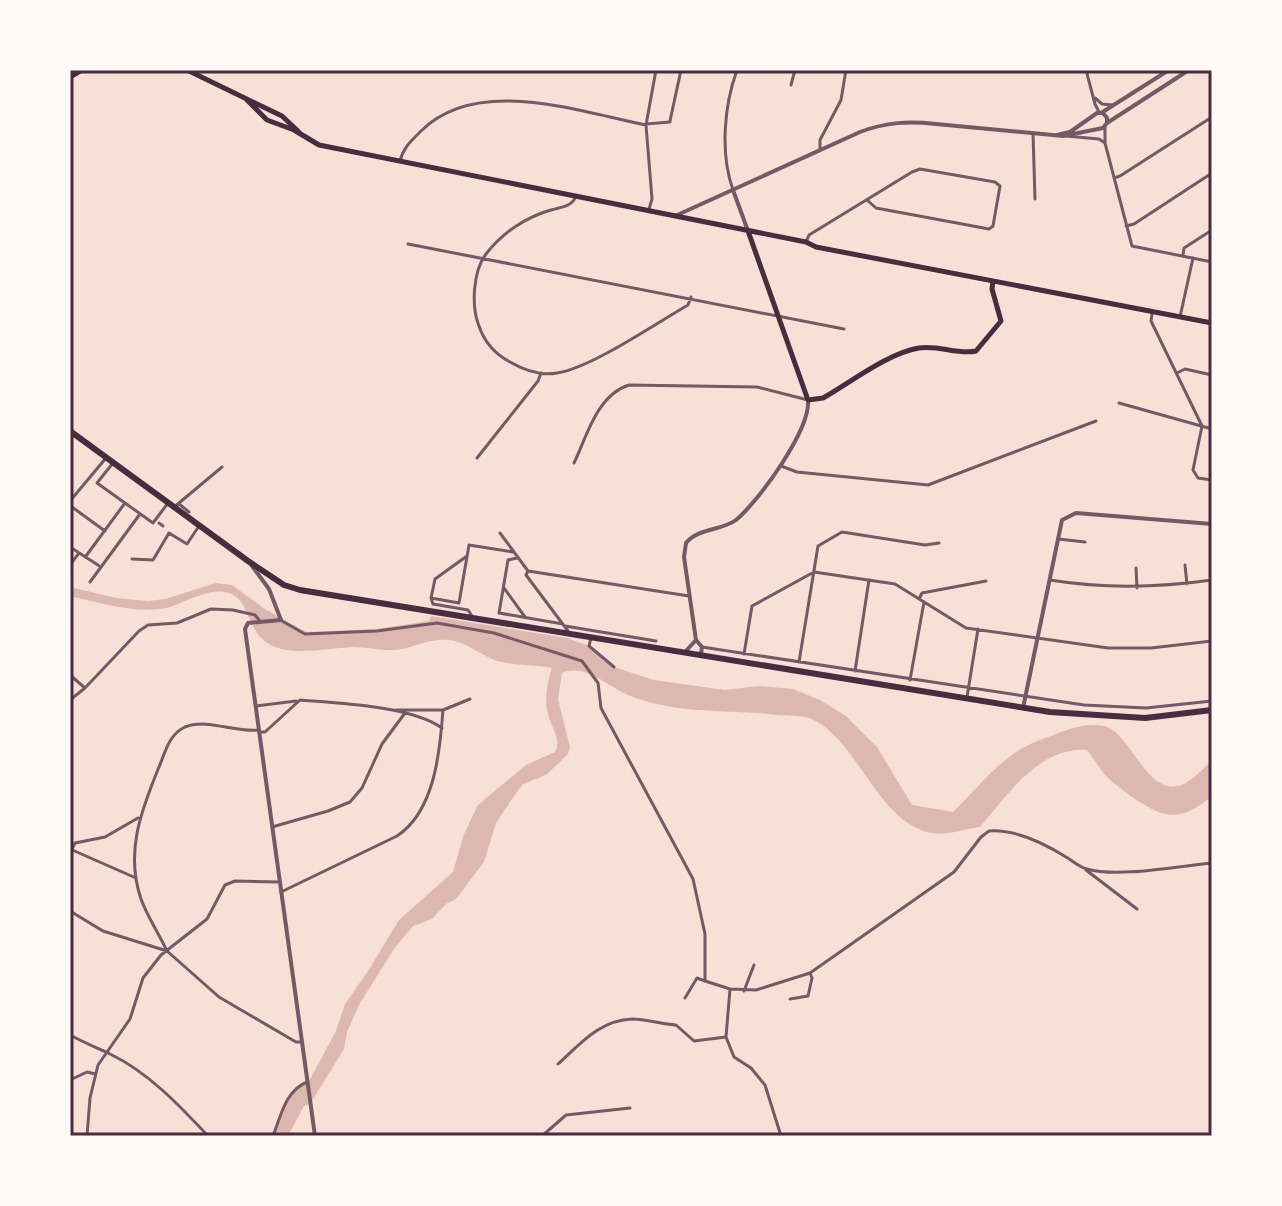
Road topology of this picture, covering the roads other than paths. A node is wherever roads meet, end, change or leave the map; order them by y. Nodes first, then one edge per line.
1 (82, 70) edge
2 (187, 70) edge
3 (656, 70) edge
4 (681, 70) edge
5 (737, 70) edge
6 (795, 70) edge
7 (846, 70) edge
8 (1169, 70) edge
9 (1189, 70) edge
10 (1088, 71) edge
11 (70, 77) edge
12 (791, 85) dead end
13 (1091, 90) junction
14 (247, 100) junction
15 (1095, 104) junction
16 (1117, 104) junction
17 (1101, 113) junction
18 (1092, 117) junction
19 (1212, 117) edge
20 (646, 124) junction
21 (1106, 125) junction
22 (1097, 129) junction
23 (1033, 133) junction
24 (1074, 134) junction
25 (302, 136) junction
26 (1105, 143) junction
27 (820, 150) junction
28 (400, 161) junction
29 (1212, 173) edge
30 (1114, 178) junction
31 (733, 190) junction
32 (576, 196) junction
33 (1035, 199) dead end
34 (867, 200) junction
35 (696, 206) junction
36 (649, 211) junction
37 (675, 216) junction
38 (700, 221) junction
39 (1126, 226) junction
40 (1212, 230) edge
41 (748, 231) junction
42 (806, 242) junction
43 (408, 244) dead end
44 (1183, 256) junction
45 (483, 258) junction
46 (1193, 258) junction
47 (1212, 262) edge
48 (993, 281) junction
49 (691, 297) junction
50 (1153, 312) junction
51 (779, 316) junction
52 (1180, 317) junction
53 (1212, 323) edge
54 (844, 329) dead end
55 (541, 373) junction
56 (1177, 373) junction
57 (1212, 375) edge
58 (808, 400) junction
59 (1119, 403) dead end
60 (1096, 421) dead end
61 (1202, 427) junction
62 (1212, 429) edge
63 (70, 431) edge
64 (477, 458) dead end
65 (109, 460) junction
66 (574, 463) dead end
67 (781, 466) junction
68 (222, 467) dead end
69 (1212, 480) edge
70 (70, 501) edge
71 (125, 503) junction
72 (173, 505) junction
73 (72, 507) dead end
74 (189, 512) dead end
75 (140, 514) junction
76 (1212, 524) edge
77 (199, 526) junction
78 (105, 531) junction
79 (500, 533) dead end
80 (1058, 539) junction
81 (1085, 542) dead end
82 (939, 543) dead end
83 (70, 547) edge
84 (513, 552) junction
85 (79, 553) junction
86 (86, 556) junction
87 (467, 556) junction
88 (517, 558) junction
89 (132, 559) dead end
90 (248, 561) junction
91 (70, 565) edge
92 (1185, 565) dead end
93 (101, 567) junction
94 (1136, 568) dead end
95 (528, 571) junction
96 (814, 572) junction
97 (869, 580) junction
98 (1050, 580) junction
99 (1212, 580) edge
100 (986, 581) dead end
101 (90, 582) dead end
102 (1187, 584) junction
103 (503, 587) junction
104 (1137, 588) junction
105 (689, 596) junction
106 (431, 598) junction
107 (919, 599) junction
108 (924, 602) junction
109 (525, 617) junction
110 (259, 620) junction
111 (281, 620) junction
112 (473, 620) junction
113 (564, 625) junction
114 (978, 629) junction
115 (567, 635) junction
116 (591, 638) junction
117 (1037, 638) junction
118 (696, 640) junction
119 (656, 641) dead end
120 (1212, 641) edge
121 (702, 647) junction
122 (684, 654) junction
123 (744, 654) junction
124 (700, 656) junction
125 (799, 662) junction
126 (614, 667) dead end
127 (855, 671) junction
128 (70, 675) edge
129 (910, 680) junction
130 (85, 688) junction
131 (969, 689) junction
132 (1025, 697) junction
133 (470, 699) dead end
134 (70, 700) edge
135 (300, 700) junction
136 (967, 700) junction
137 (1212, 701) edge
138 (256, 706) junction
139 (1023, 708) junction
140 (385, 710) junction
141 (443, 710) junction
142 (1212, 710) edge
143 (405, 713) junction
144 (442, 728) junction
145 (259, 731) junction
146 (138, 818) junction
147 (272, 827) junction
148 (71, 849) edge
149 (1212, 863) edge
150 (1083, 868) junction
151 (136, 878) junction
152 (280, 882) junction
153 (281, 892) junction
154 (1137, 909) dead end
155 (70, 911) edge
156 (167, 951) junction
157 (754, 965) dead end
158 (810, 973) junction
159 (705, 981) junction
160 (730, 989) junction
161 (744, 991) junction
162 (685, 998) dead end
163 (790, 999) dead end
164 (70, 1035) edge
165 (726, 1037) junction
166 (302, 1042) junction
167 (105, 1052) junction
168 (558, 1064) dead end
169 (95, 1074) junction
170 (70, 1080) edge
171 (307, 1082) junction
172 (630, 1108) dead end
173 (87, 1136) edge
174 (208, 1136) edge
175 (273, 1136) edge
176 (315, 1136) edge
177 (542, 1136) edge
178 (781, 1136) edge

1 - 11 main road
2 - 14 main road
3 - 20 street
4 - 20 street
5 - 31 street
6 - 12 street
7 - 27 street
8 - 16 street
9 - 21 street
10 - 13 street
13 - 15 street
13 - 16 street
14 - 25 main road
14 - 25 main road
15 - 17 street
15 - 18 street
16 - 17 street
17 - 18 street
17 - 21 street
18 - 22 street
18 - 24 street
19 - 30 street
20 - 28 street
20 - 36 street
21 - 22 street
21 - 26 street
22 - 24 street
22 - 26 street
23 - 24 street
23 - 27 street
23 - 33 street
24 - 26 street
25 - 28 main road
26 - 30 street
27 - 31 street
28 - 32 main road
29 - 39 street
30 - 39 street
31 - 35 street
31 - 41 street
32 - 36 main road
32 - 45 street
34 - 34 street
34 - 42 street
35 - 37 street
35 - 38 street
36 - 37 main road
37 - 38 main road
38 - 41 main road
39 - 44 street
40 - 44 street
41 - 42 main road
41 - 51 main road
42 - 48 main road
43 - 45 street
44 - 46 street
45 - 49 street
45 - 55 street
46 - 47 street
46 - 52 street
48 - 50 main road
48 - 58 main road
49 - 51 street
49 - 55 street
50 - 52 main road
50 - 56 street
51 - 54 street
51 - 58 main road
52 - 53 main road
55 - 64 street
56 - 57 street
56 - 61 street
58 - 66 street
58 - 67 street
59 - 61 street
60 - 67 street
61 - 62 street
61 - 69 street
63 - 65 main road
65 - 70 street
65 - 71 street
65 - 72 main road
67 - 105 street
68 - 72 street
71 - 75 street
71 - 78 street
72 - 74 street
72 - 75 street
72 - 77 main road
73 - 78 street
75 - 93 street
76 - 80 street
77 - 89 street
77 - 90 main road
78 - 86 street
79 - 84 street
80 - 81 street
80 - 98 street
82 - 96 street
83 - 85 street
84 - 87 street
84 - 88 street
85 - 86 street
85 - 91 street
86 - 93 street
87 - 106 street
87 - 106 street
88 - 95 street
88 - 103 street
90 - 111 street
90 - 112 main road
92 - 102 street
93 - 101 street
94 - 104 street
95 - 105 street
95 - 113 street
96 - 97 street
96 - 123 street
96 - 125 street
97 - 107 street
97 - 127 street
98 - 104 street
98 - 117 street
99 - 102 street
100 - 107 street
102 - 104 street
103 - 109 street
103 - 109 street
105 - 118 street
106 - 112 street
107 - 108 street
108 - 114 street
108 - 129 street
109 - 113 street
110 - 111 street
110 - 130 street
110 - 138 street
111 - 159 street
112 - 115 main road
113 - 115 street
113 - 119 street
114 - 117 street
114 - 131 street
115 - 116 main road
116 - 122 main road
116 - 126 street
117 - 120 street
117 - 132 street
118 - 121 street
118 - 122 street
121 - 123 street
121 - 124 street
122 - 124 main road
123 - 125 street
124 - 136 main road
125 - 127 street
127 - 129 street
128 - 130 street
129 - 131 street
130 - 134 street
131 - 132 street
131 - 136 street
132 - 137 street
132 - 139 street
133 - 141 street
135 - 138 street
135 - 140 street
135 - 145 street
136 - 139 main road
138 - 145 street
139 - 142 main road
140 - 141 street
140 - 143 street
141 - 144 street
143 - 144 street
143 - 147 street
144 - 153 street
145 - 146 street
145 - 147 street
146 - 148 street
146 - 151 street
147 - 152 street
148 - 151 street
149 - 150 street
150 - 154 street
150 - 158 street
151 - 156 street
152 - 153 street
152 - 156 street
153 - 166 street
155 - 156 street
156 - 166 street
156 - 167 street
157 - 161 street
158 - 161 street
158 - 163 street
159 - 160 street
159 - 162 street
160 - 161 street
160 - 165 street
164 - 167 street
165 - 168 street
165 - 178 street
166 - 171 street
167 - 169 street
167 - 174 street
169 - 170 street
169 - 173 street
171 - 175 street
171 - 176 street
172 - 177 street

